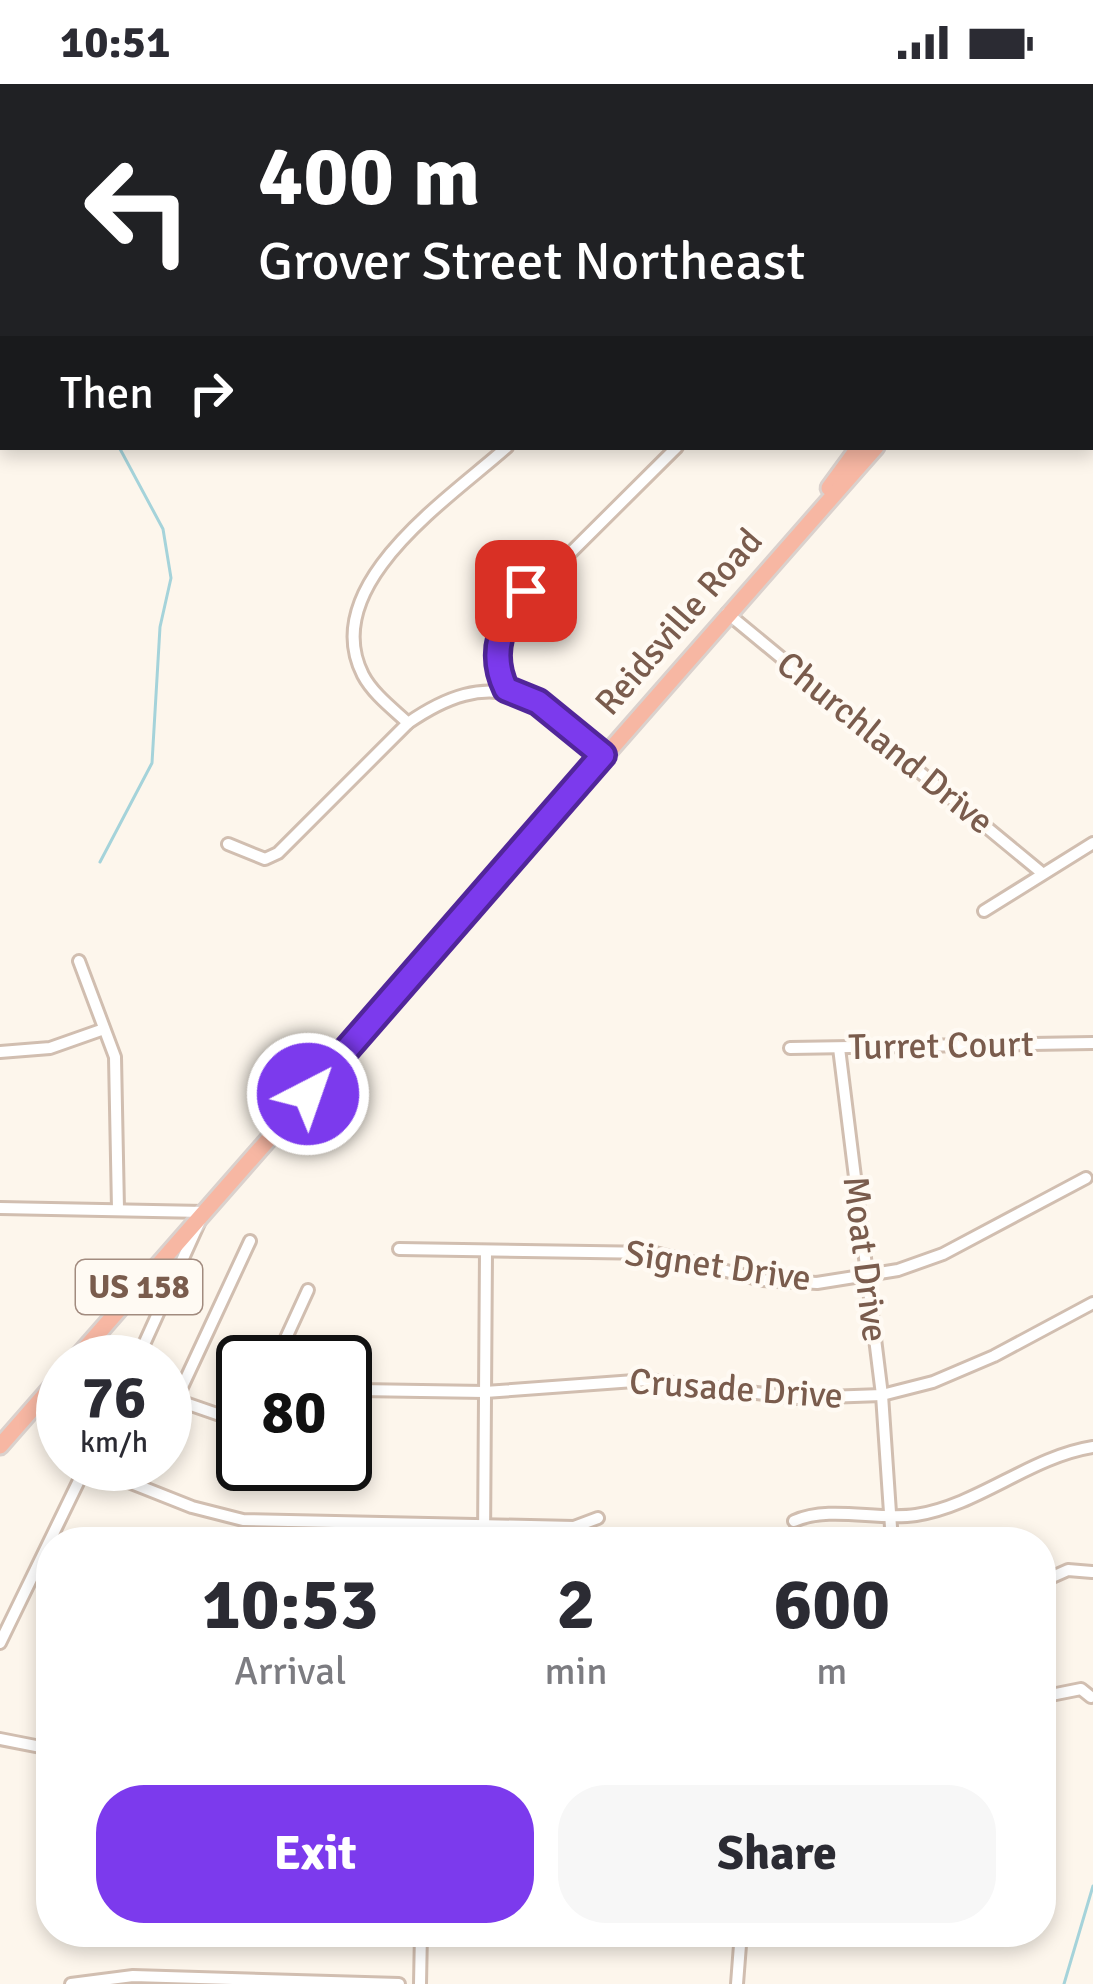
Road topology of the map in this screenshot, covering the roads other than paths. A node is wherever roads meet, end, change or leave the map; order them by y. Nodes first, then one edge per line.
1 (505, 450) edge
2 (674, 450) edge
3 (857, 450) edge
4 (873, 450) edge
5 (810, 518) junction
6 (728, 613) junction
7 (506, 689) junction
8 (408, 723) junction
9 (603, 755) junction
10 (1093, 843) edge
11 (227, 844) dead end
12 (1042, 874) junction
13 (984, 911) dead end
14 (79, 962) dead end
15 (104, 1029) junction
16 (1093, 1043) edge
17 (790, 1048) dead end
18 (839, 1048) junction
19 (0, 1052) edge
20 (1086, 1178) dead end
21 (0, 1208) edge
22 (118, 1209) junction
23 (204, 1212) junction
24 (250, 1241) dead end
25 (399, 1249) dead end
26 (486, 1250) junction
27 (866, 1275) junction
28 (308, 1290) dead end
29 (1093, 1303) edge
30 (97, 1335) edge
31 (148, 1335) edge
32 (287, 1335) edge
33 (192, 1355) edge
34 (372, 1390) edge
35 (485, 1392) junction
36 (882, 1395) junction
37 (36, 1405) edge
38 (0, 1446) edge
39 (1093, 1447) edge
40 (74, 1491) edge
41 (154, 1491) edge
42 (890, 1517) junction
43 (598, 1518) dead end
44 (794, 1521) dead end
45 (484, 1526) junction
46 (56, 1527) edge
47 (891, 1527) edge
48 (36, 1569) edge
49 (1091, 1572) edge
50 (1056, 1575) edge
51 (0, 1643) edge
52 (1056, 1694) edge
53 (1091, 1697) edge
54 (0, 1739) edge
55 (36, 1746) edge
56 (421, 1947) edge
57 (740, 1947) edge
58 (71, 1984) edge
59 (399, 1984) edge
60 (420, 1984) edge
61 (737, 1984) edge

1 - 8 street
2 - 7 street
3 - 5 highway, Reidsville Road / US 158
4 - 5 highway, Reidsville Road / US 158
5 - 6 highway, Reidsville Road / US 158
6 - 9 highway, Reidsville Road / US 158
6 - 12 street, Churchland Drive
7 - 8 street
7 - 9 street
8 - 11 street
9 - 23 highway, Reidsville Road / US 158
10 - 12 street
12 - 13 street
14 - 15 street
15 - 19 street
15 - 22 street
16 - 18 street, Turret Court
17 - 18 street, Turret Court
18 - 27 street, Moat Drive
20 - 27 street, Signet Drive
21 - 22 street
22 - 23 street
23 - 30 highway, Reidsville Road / US 158
23 - 31 street
24 - 33 street
25 - 26 street, Signet Drive
26 - 27 street, Signet Drive
26 - 35 street
27 - 36 street, Moat Drive
28 - 32 street
29 - 36 street, Crusade Drive
34 - 35 street, Crusade Drive
35 - 36 street, Crusade Drive
35 - 45 street
36 - 42 street, Moat Drive
37 - 38 highway
39 - 42 street
40 - 46 street
41 - 45 street
42 - 44 street
42 - 47 street, Moat Drive
43 - 45 street
48 - 51 street
49 - 50 street
52 - 53 street
54 - 55 street
56 - 60 street
57 - 61 street
58 - 59 street

